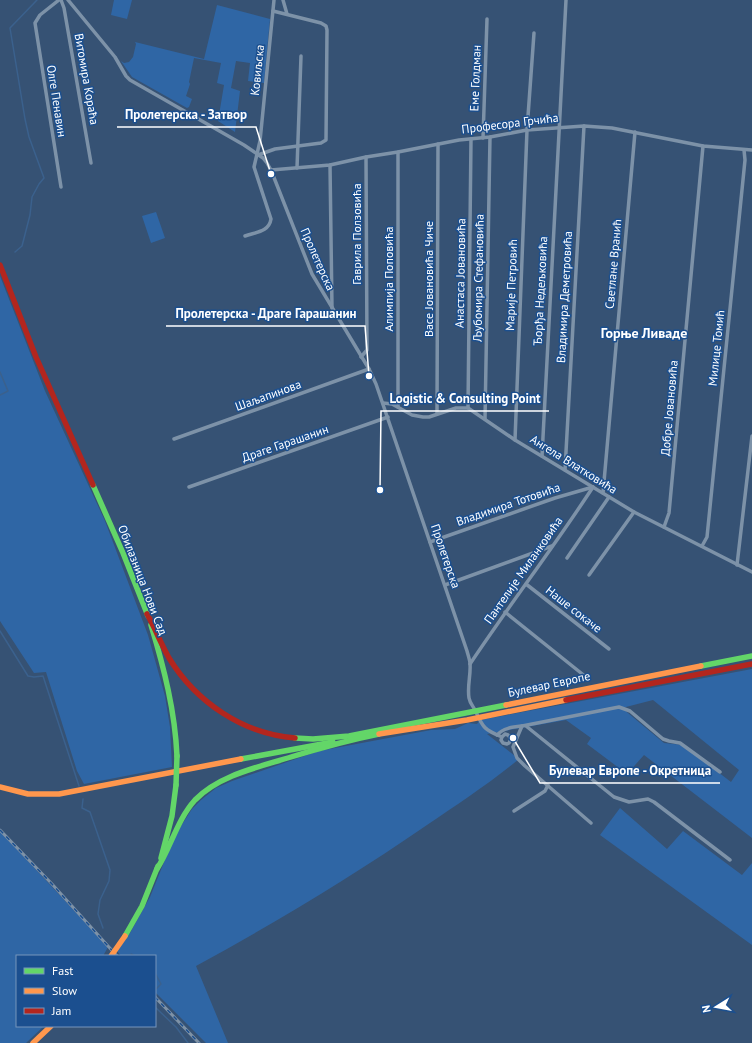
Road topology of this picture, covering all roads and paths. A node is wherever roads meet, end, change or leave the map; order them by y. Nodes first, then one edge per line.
1 (60, 0) edge
2 (68, 0) edge
3 (274, 0) edge
4 (283, 0) edge
5 (566, 0) edge
6 (273, 11) junction
7 (288, 14) junction
8 (487, 19) dead end
9 (534, 33) dead end
10 (300, 56) dead end
11 (584, 126) junction
12 (559, 127) junction
13 (527, 130) junction
14 (635, 132) junction
15 (490, 137) junction
16 (483, 138) junction
17 (472, 139) junction
18 (438, 144) junction
19 (297, 146) junction
20 (703, 146) junction
21 (744, 150) junction
22 (752, 150) edge
23 (398, 152) junction
24 (258, 155) junction
25 (366, 157) junction
26 (92, 163) dead end
27 (330, 165) junction
28 (297, 168) junction
29 (271, 170) junction
30 (61, 187) dead end
31 (246, 236) dead end
32 (0, 265) edge
33 (332, 309) junction
34 (361, 357) junction
35 (369, 369) junction
36 (383, 404) junction
37 (398, 407) junction
38 (468, 408) junction
39 (437, 414) junction
40 (388, 417) junction
41 (485, 419) junction
42 (752, 436) edge
43 (174, 439) dead end
44 (515, 440) junction
45 (542, 456) junction
46 (564, 470) junction
47 (189, 487) dead end
48 (593, 488) junction
49 (603, 493) junction
50 (609, 497) junction
51 (634, 512) junction
52 (664, 527) junction
53 (430, 542) junction
54 (552, 546) junction
55 (702, 546) junction
56 (567, 558) dead end
57 (737, 565) junction
58 (752, 572) edge
59 (589, 575) dead end
60 (526, 584) junction
61 (444, 585) junction
62 (505, 612) junction
63 (147, 614) junction
64 (609, 649) dead end
65 (752, 656) edge
66 (470, 664) junction
67 (752, 664) edge
68 (586, 678) dead end
69 (476, 711) junction
70 (478, 718) junction
71 (524, 726) junction
72 (500, 736) junction
73 (351, 738) junction
74 (509, 743) junction
75 (513, 747) junction
76 (720, 772) dead end
77 (548, 785) junction
78 (0, 787) edge
79 (514, 811) dead end
80 (591, 823) dead end
81 (730, 860) dead end
82 (157, 869) junction
83 (112, 955) edge
84 (50, 1027) edge
85 (33, 1043) edge

1 - 26 street, Витомира Кораћа
1 - 30 street, Олге Пенавин
2 - 24 street, Пролетерска
3 - 6 street, Ковиљска
4 - 7 street
5 - 12 street, Ђорђа Недељковића
6 - 7 street
6 - 24 street, Ковиљска
7 - 19 street
8 - 16 street, Еме Голдман
9 - 13 street, Марије Петровић
10 - 19 street
11 - 12 street, Професора Грчића
11 - 14 street, Професора Грчића
11 - 46 street, Владимира Деметровића
12 - 13 street, Професора Грчића
12 - 45 street, Ђорђа Недељковића
13 - 15 street, Професора Грчића
13 - 44 street, Марије Петровић
14 - 20 street, Професора Грчића
14 - 49 street, Светлане Вранић
15 - 16 street, Професора Грчића
15 - 41 street, Љубомира Стефановића
16 - 17 street, Професора Грчића
17 - 18 street, Професора Грчића
17 - 38 street, Анастаса Јовановића
18 - 23 street, Професора Грчића
18 - 39 street, Васе Јовановића Чиче
19 - 24 street
19 - 28 street
20 - 21 street, Професора Грчића
20 - 52 street, Добре Јовановића
21 - 22 street, Професора Грчића
21 - 55 street, Милице Томић
23 - 25 street, Професора Грчића
23 - 37 street, Алимпија Поповића
24 - 29 street, Пролетерска
24 - 31 street, Ковиљска
25 - 27 street, Професора Грчића
25 - 34 street, Гаврила Ползовића
27 - 28 street, Професора Грчића
27 - 33 street
28 - 29 street, Професора Грчића
29 - 33 street, Пролетерска
32 - 63 main road, Обилазница Нови Сад
33 - 34 street, Пролетерска
34 - 35 street, Пролетерска
35 - 36 street, Пролетерска
35 - 43 street, Шаљапинова
36 - 37 street
36 - 40 street, Пролетерска
37 - 39 street
38 - 39 street
38 - 41 street, Ангела Влатковића
40 - 47 street, Драге Гарашанин
40 - 53 street, Пролетерска
41 - 44 street, Ангела Влатковића
42 - 57 street
44 - 45 street, Ангела Влатковића
45 - 46 street, Ангела Влатковића
46 - 48 street, Ангела Влатковића
48 - 49 street, Ангела Влатковића
48 - 53 street, Владимира Тотовића
48 - 54 street, Пантелије Миланковића
49 - 50 street, Ангела Влатковића
50 - 51 street, Ангела Влатковића
50 - 56 street
51 - 52 street, Ангела Влатковића
51 - 59 street
52 - 55 street, Ангела Влатковића
53 - 61 street, Пролетерска
54 - 60 street, Пантелије Миланковића
54 - 61 street
55 - 57 street, Ангела Влатковића
57 - 58 street, Ангела Влатковића
60 - 62 street, Пантелије Миланковића
60 - 64 street, Наше сокаче
61 - 66 street, Пролетерска
62 - 66 street, Пантелије Миланковића
62 - 68 street
63 - 73 main road
63 - 82 main road, Обилазница Нови Сад, bridge
65 - 69 main road, Булевар Европе
66 - 69 street, Пролетерска
67 - 70 main road, Булевар Европе
69 - 70 street, Пролетерска
69 - 73 main road, Булевар Европе
70 - 72 street
70 - 73 main road, Булевар Европе
71 - 72 street
71 - 75 street
71 - 76 street
71 - 81 street
72 - 74 street
72 - 74 street
73 - 78 main road
73 - 82 main road
74 - 75 street
75 - 77 street
77 - 79 street
77 - 80 street
82 - 83 main road, Обилазница Нови Сад, bridge
84 - 85 main road

